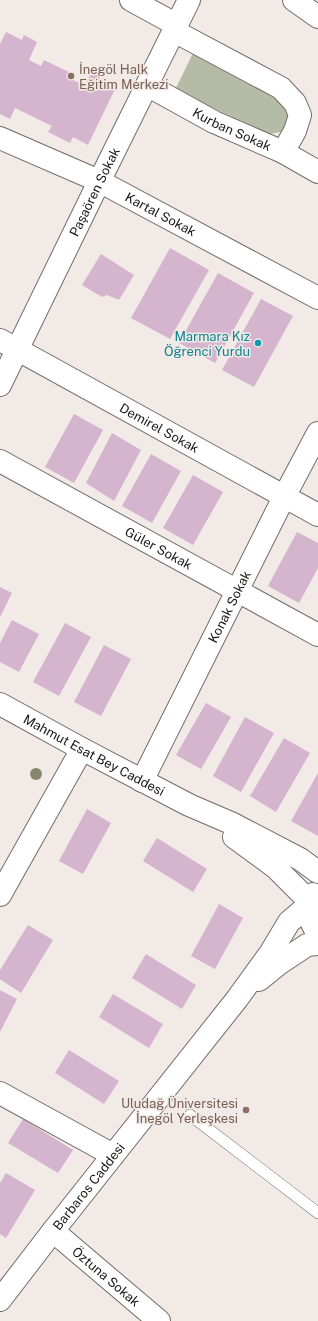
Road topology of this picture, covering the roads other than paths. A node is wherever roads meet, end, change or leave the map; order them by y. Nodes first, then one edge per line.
1 (131, 0) edge
2 (189, 0) edge
3 (294, 0) edge
4 (318, 17) edge
5 (175, 28) junction
6 (147, 85) junction
7 (0, 138) edge
8 (283, 152) junction
9 (318, 172) edge
10 (99, 182) junction
11 (318, 298) edge
12 (8, 344) edge
13 (0, 385) edge
14 (318, 433) edge
15 (0, 461) edge
16 (284, 497) junction
17 (318, 515) edge
18 (238, 590) junction
19 (318, 635) edge
20 (0, 704) edge
21 (82, 749) junction
22 (142, 781) junction
23 (189, 805) junction
24 (318, 872) edge
25 (0, 895) edge
26 (312, 898) edge
27 (318, 934) edge
28 (318, 944) edge
29 (237, 999) junction
30 (0, 1093) edge
31 (190, 1115) dead end
32 (113, 1155) junction
33 (318, 1213) edge
34 (53, 1231) junction
35 (0, 1300) edge
36 (159, 1321) edge

1 - 5 street
2 - 5 street, Paşaören Sokak
3 - 4 street
5 - 6 street, Paşaören Sokak
5 - 8 street
6 - 8 street, Kurban Sokak
6 - 10 street, Paşaören Sokak
7 - 10 street, Kartal Sokak
8 - 9 street, Kurban Sokak
10 - 11 street, Kartal Sokak
10 - 12 street, Paşaören Sokak
12 - 13 street, Paşaören Sokak
12 - 16 street, Demirel Sokak
14 - 16 street, Konak Sokak
15 - 18 street, Güler Sokak
16 - 17 street, Demirel Sokak
16 - 18 street, Konak Sokak
18 - 19 street, Güler Sokak
18 - 22 street, Konak Sokak
20 - 21 street, Mahmut Esat Bey Caddesi
21 - 22 street, Mahmut Esat Bey Caddesi
21 - 25 street
22 - 23 street, Mahmut Esat Bey Caddesi
23 - 24 street
23 - 26 street
26 - 27 street
26 - 29 street
28 - 29 street
29 - 32 street, Barbaros Caddesi
30 - 32 street
31 - 33 lane
32 - 34 street, Barbaros Caddesi
34 - 35 street, Barbaros Caddesi
34 - 36 street, Öztuna Sokak

